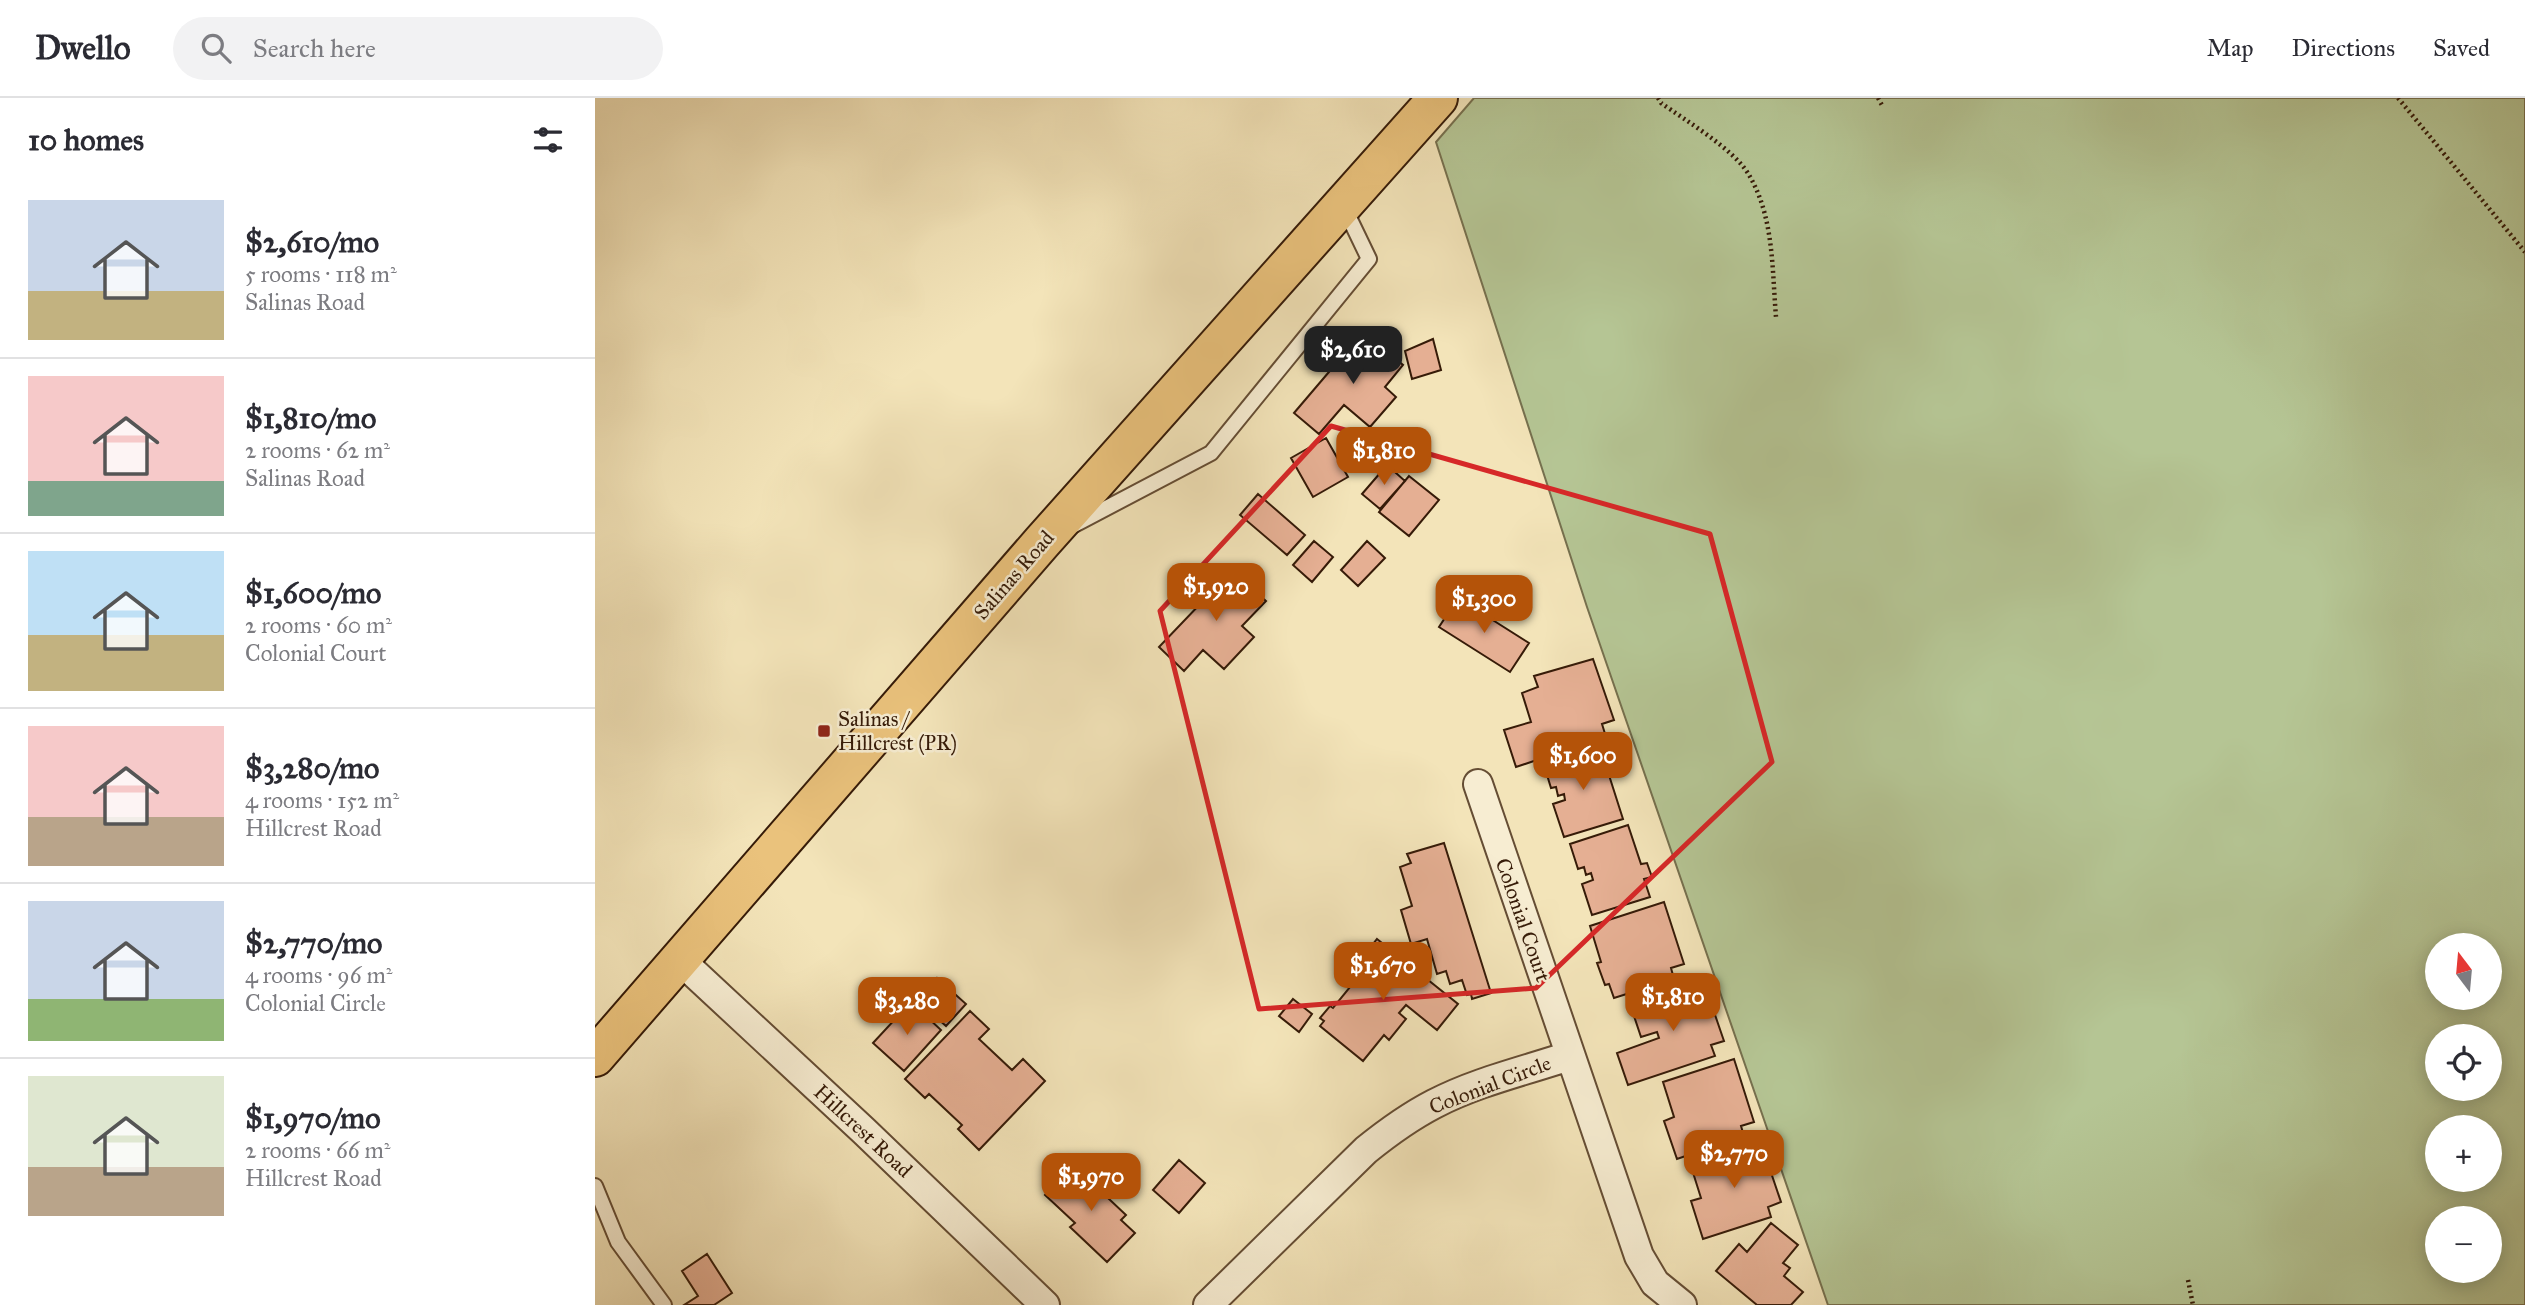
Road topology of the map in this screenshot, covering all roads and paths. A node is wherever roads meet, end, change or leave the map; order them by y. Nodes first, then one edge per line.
1 (1438, 98) edge
2 (1658, 98) edge
3 (1878, 98) edge
4 (2397, 98) edge
5 (1883, 107) dead end
6 (1343, 206) junction
7 (2525, 251) edge
8 (1776, 317) dead end
9 (1042, 542) junction
10 (1478, 784) dead end
11 (679, 960) junction
12 (1569, 1056) junction
13 (595, 1057) edge
14 (595, 1186) edge
15 (2188, 1280) dead end
16 (664, 1305) edge
17 (1045, 1305) edge
18 (1208, 1305) edge
19 (1682, 1305) edge
20 (2193, 1305) edge

1 - 6 main road, Salinas Road
2 - 8 path
3 - 5 path
4 - 7 path
6 - 9 main road, Salinas Road
6 - 9 lane
9 - 11 main road, Salinas Road
10 - 12 street, Colonial Court
11 - 13 main road, Salinas Road
11 - 17 street, Hillcrest Road
12 - 18 street, Colonial Circle
12 - 19 street, Colonial Circle
14 - 16 lane
15 - 20 path

